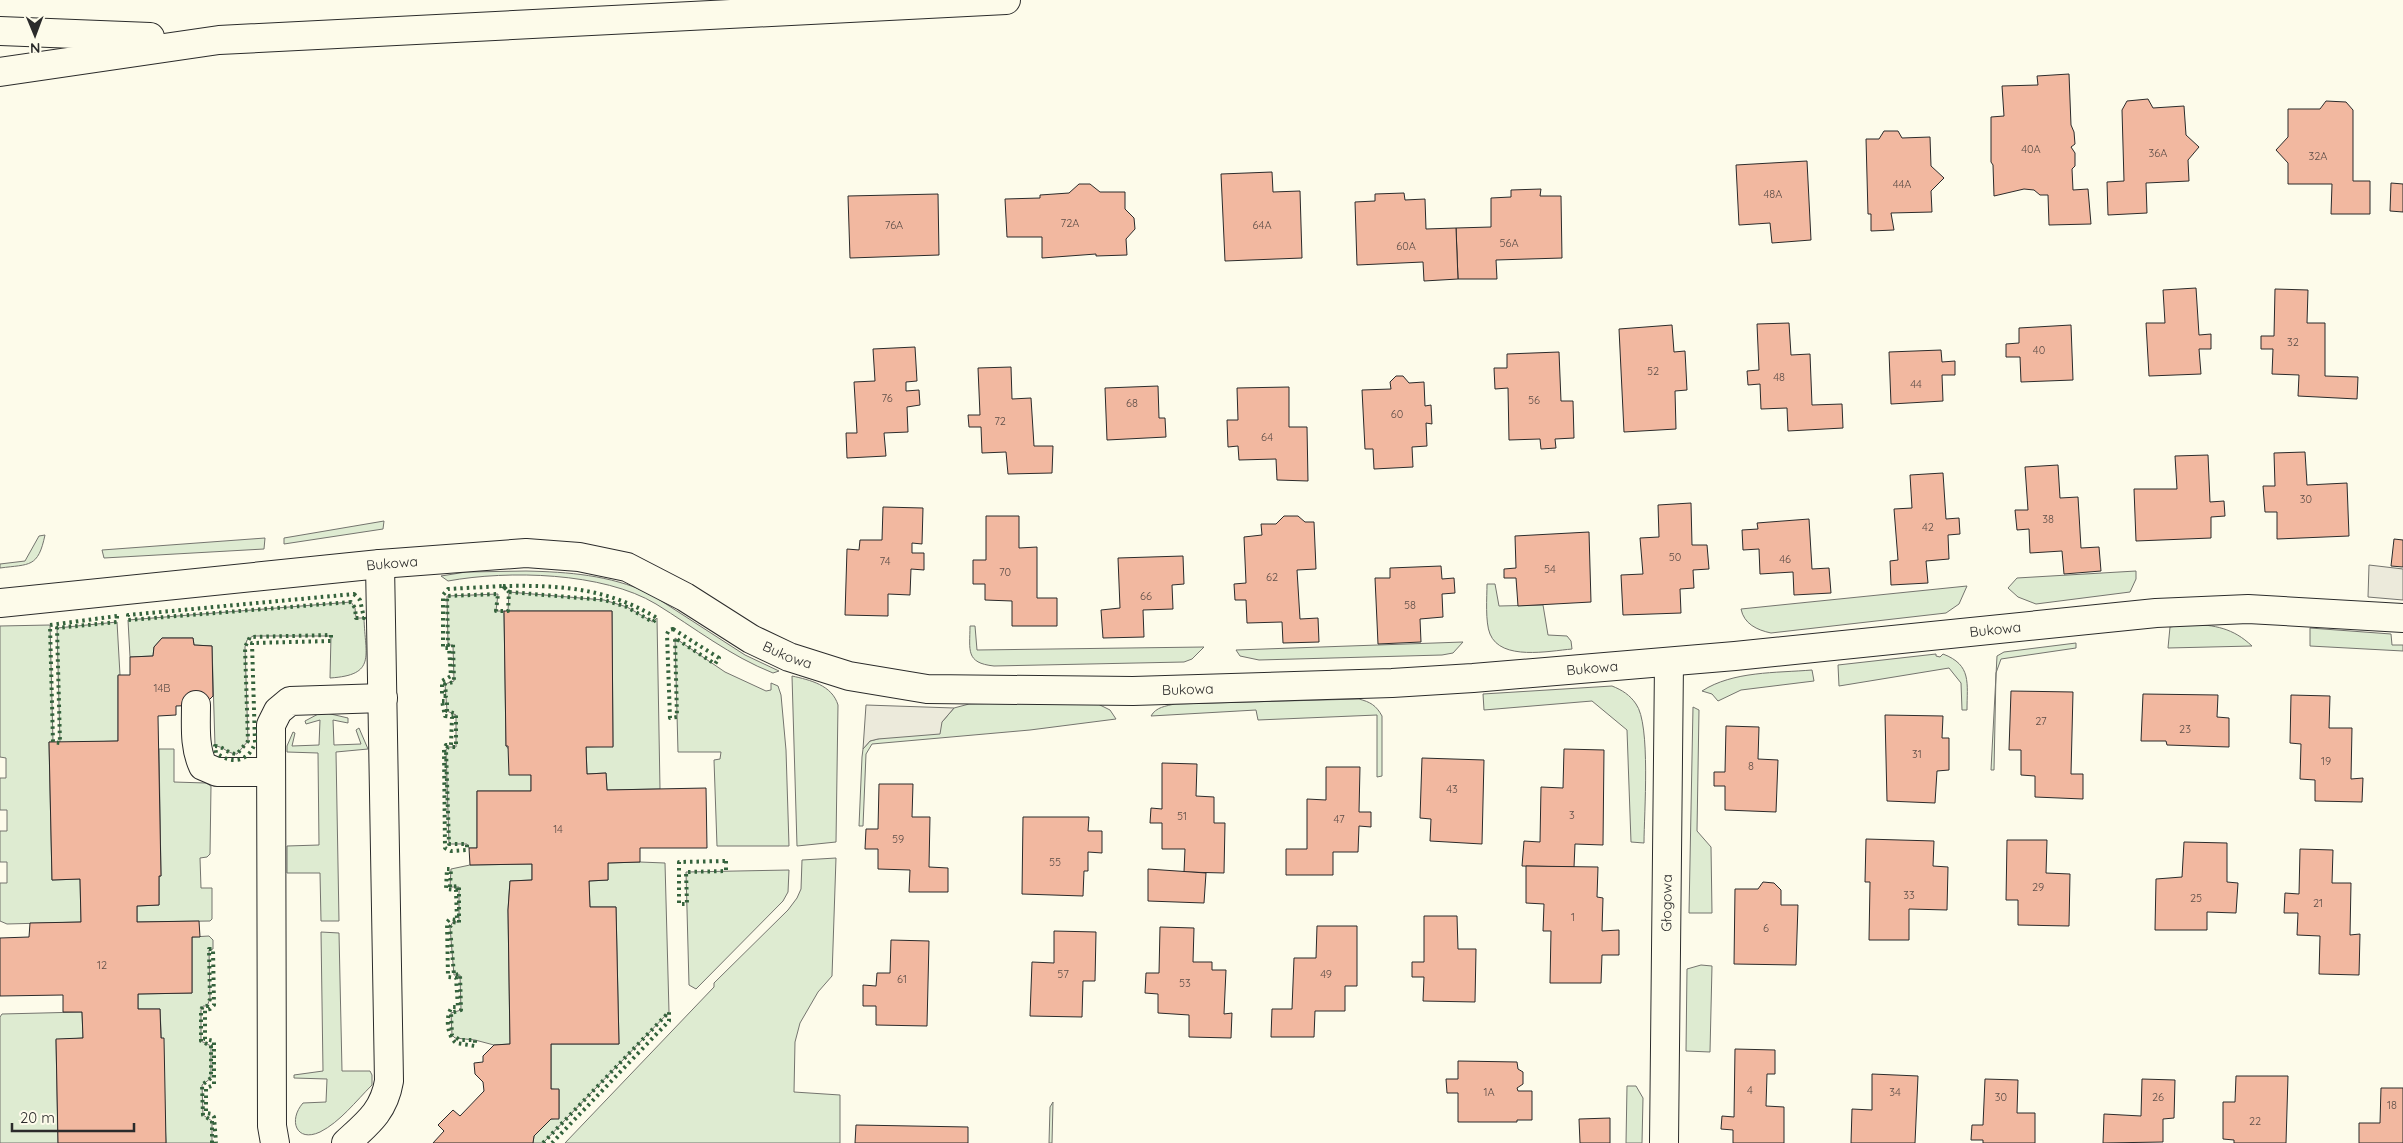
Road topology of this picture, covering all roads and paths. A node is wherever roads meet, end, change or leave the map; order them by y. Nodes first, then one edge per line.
1 (1006, 0) edge
2 (0, 31) edge
3 (219, 40) junction
4 (0, 72) edge
5 (380, 564) junction
6 (0, 603) edge
7 (2403, 618) edge
8 (1669, 662) junction
9 (383, 698) junction
10 (196, 705) dead end
11 (271, 772) junction
12 (275, 1143) edge
13 (346, 1143) edge
14 (1664, 1143) edge

1 - 3 street
2 - 3 street
3 - 4 street
5 - 6 street, Bukowa
5 - 8 street, Bukowa
5 - 9 street
7 - 8 street, Bukowa
8 - 14 street, Głogowa
9 - 11 street
9 - 13 street
10 - 11 street
11 - 12 street

